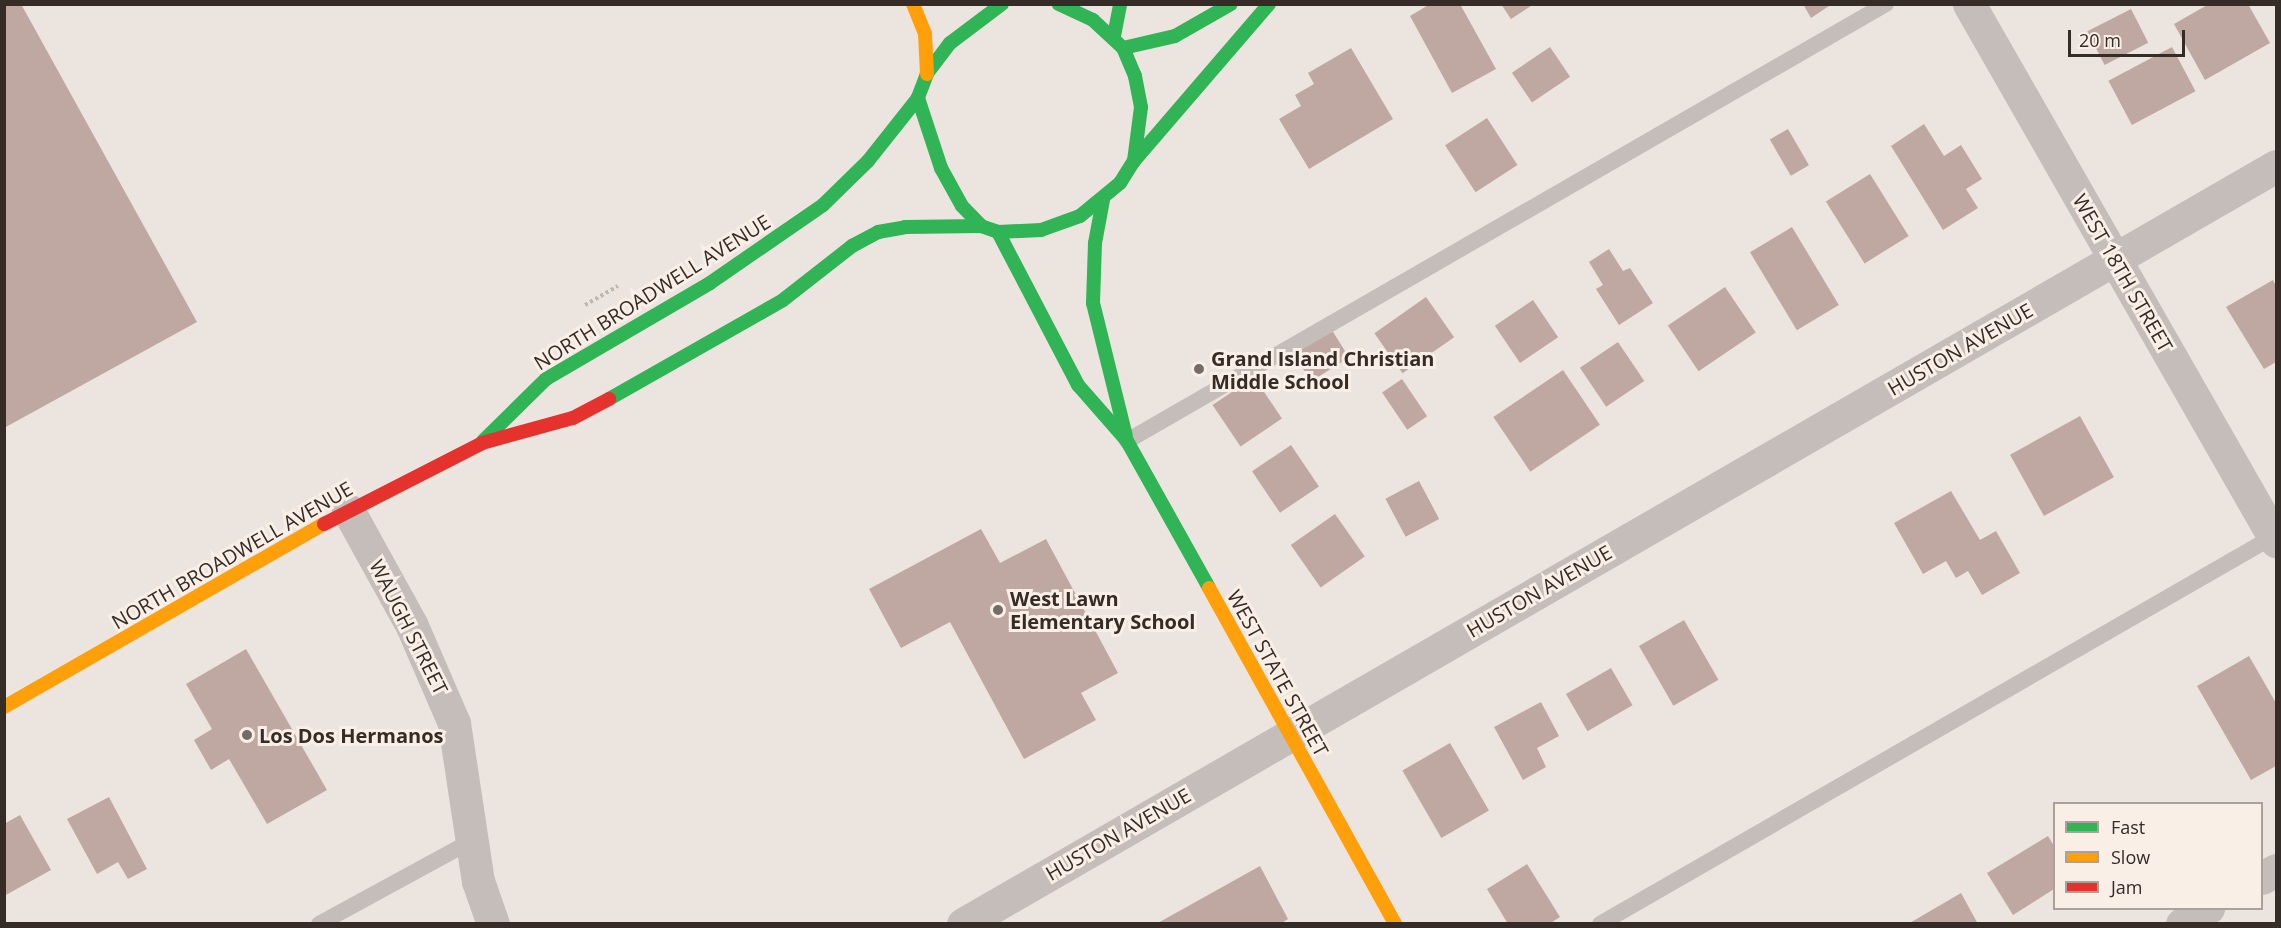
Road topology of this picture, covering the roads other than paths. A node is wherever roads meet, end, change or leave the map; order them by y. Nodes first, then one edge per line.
1 (913, 4) edge
2 (1002, 4) edge
3 (1058, 4) edge
4 (1120, 4) edge
5 (1231, 4) edge
6 (1269, 4) edge
7 (1886, 4) edge
8 (1970, 4) edge
9 (1114, 36) junction
10 (1123, 48) junction
11 (927, 74) junction
12 (918, 98) junction
13 (1134, 161) junction
14 (2277, 166) edge
15 (1102, 200) junction
16 (981, 226) junction
17 (998, 232) junction
18 (2115, 259) junction
19 (1127, 441) junction
20 (482, 442) junction
21 (348, 510) junction
22 (2276, 537) edge
23 (4, 707) edge
24 (1290, 734) junction
25 (473, 840) junction
26 (2277, 870) edge
27 (2263, 877) edge
28 (2206, 910) edge
29 (319, 924) edge
30 (493, 924) edge
31 (963, 924) edge
32 (1395, 924) edge
33 (1600, 924) edge
34 (2182, 924) edge

1 - 11 main road
2 - 11 main road
3 - 9 main road
4 - 9 main road
5 - 10 main road
6 - 13 main road
7 - 19 lane
8 - 18 street, WEST 18TH STREET
9 - 10 main road
10 - 13 main road
11 - 12 main road, NORTH BROADWELL AVENUE
12 - 16 main road
12 - 20 main road, NORTH BROADWELL AVENUE
13 - 15 main road
14 - 18 street, HUSTON AVENUE
15 - 17 main road
15 - 19 main road, WEST STATE STREET
16 - 17 main road
16 - 20 main road, NORTH BROADWELL AVENUE
17 - 19 main road, WEST STATE STREET
18 - 22 street, WEST 18TH STREET
18 - 24 street, HUSTON AVENUE
19 - 24 main road, WEST STATE STREET
20 - 21 main road, NORTH BROADWELL AVENUE
21 - 23 main road, NORTH BROADWELL AVENUE
21 - 25 street, WAUGH STREET
22 - 33 lane
24 - 31 street, HUSTON AVENUE
24 - 32 main road, WEST STATE STREET
25 - 29 lane
25 - 30 street, WAUGH STREET
26 - 27 street
28 - 34 street

